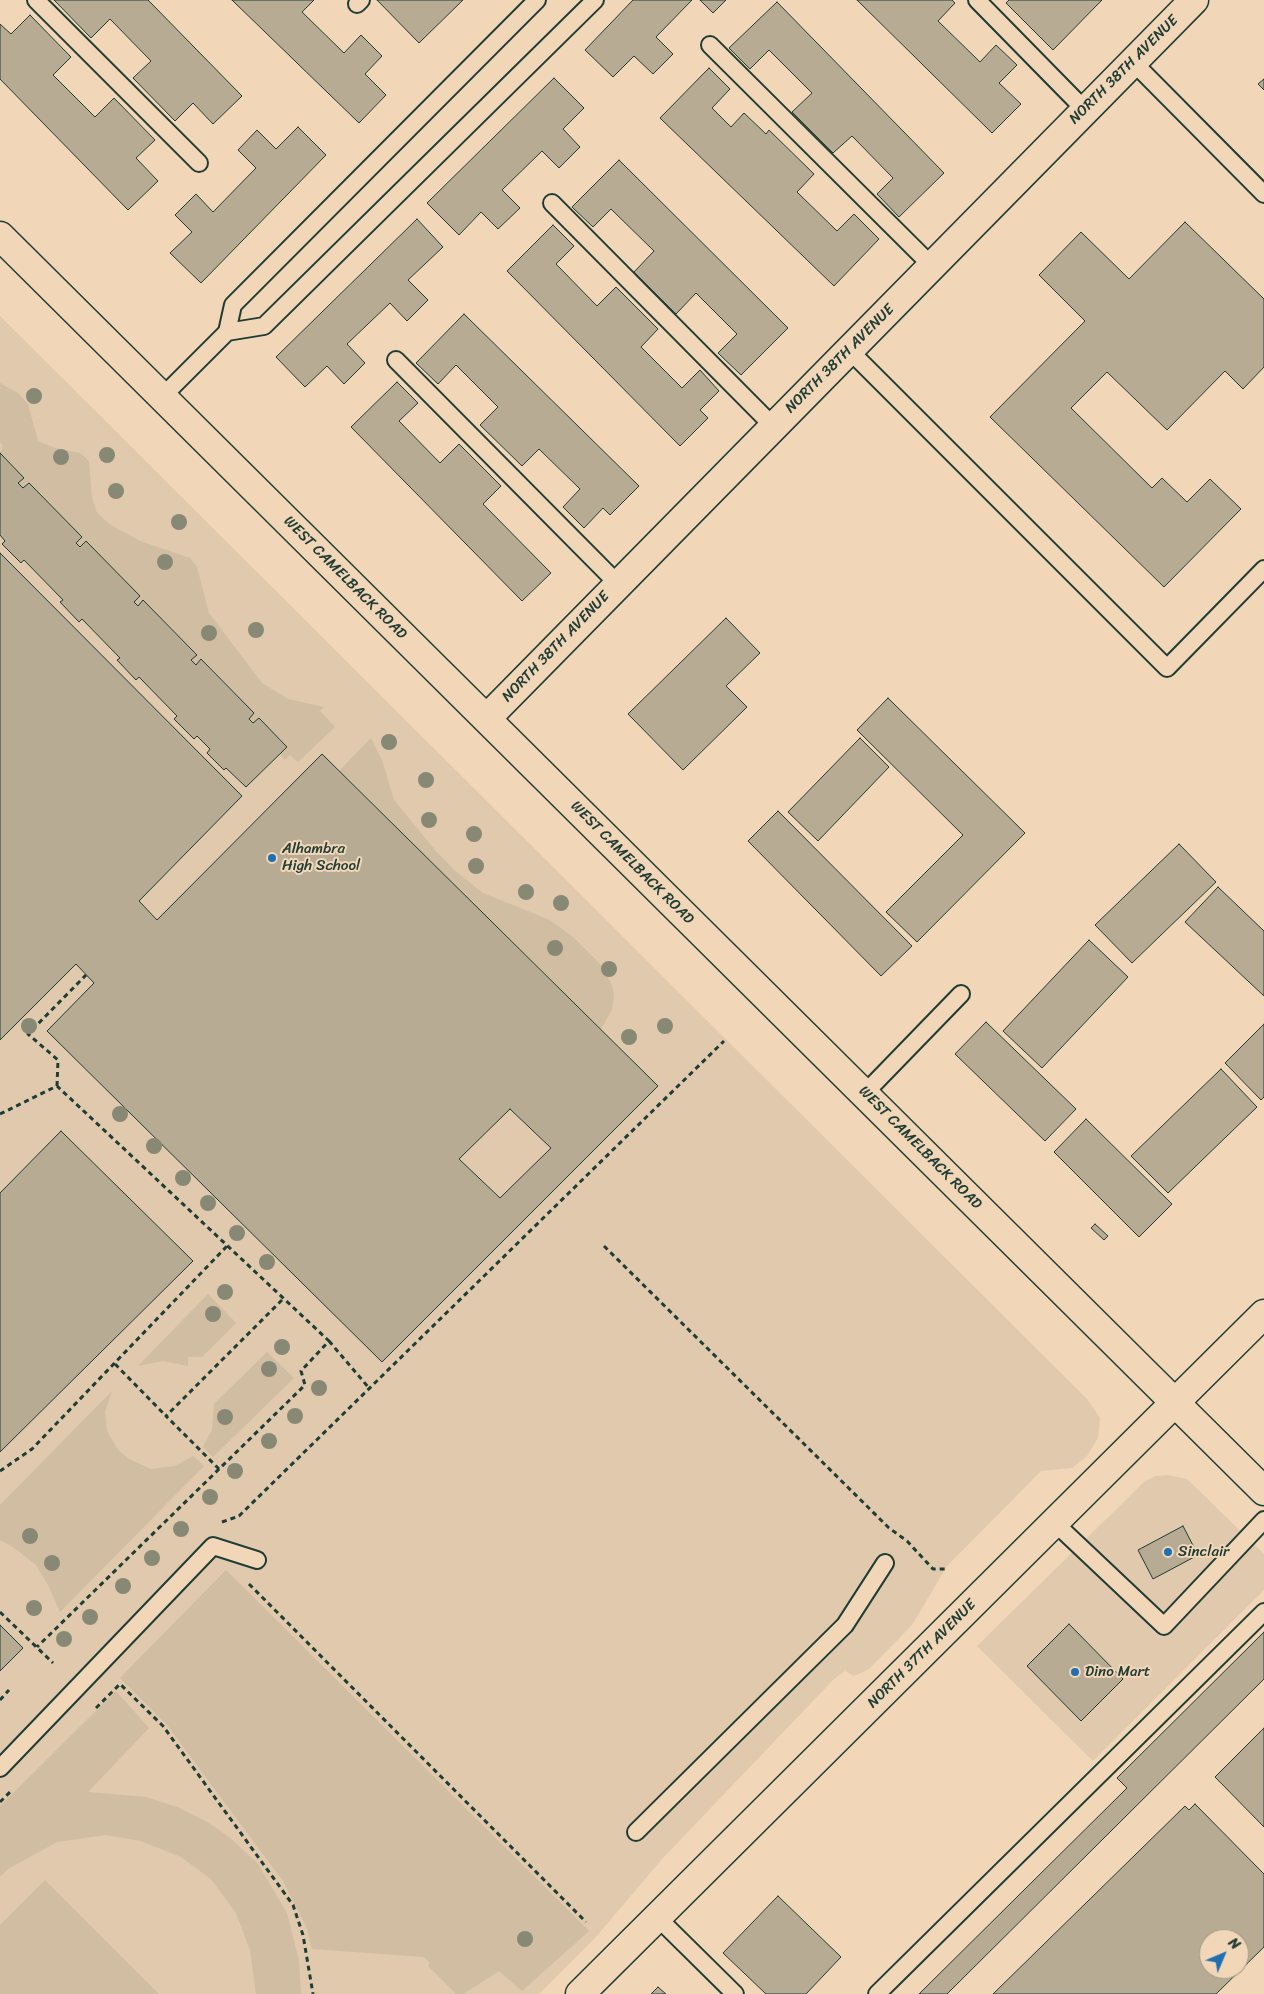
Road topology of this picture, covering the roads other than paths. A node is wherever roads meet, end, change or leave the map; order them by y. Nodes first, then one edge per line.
1 (36, 0) edge
2 (537, 0) edge
3 (595, 0) edge
4 (977, 0) edge
5 (1194, 0) edge
6 (710, 45) dead end
7 (1133, 62) junction
8 (1085, 110) junction
9 (199, 164) dead end
10 (1264, 194) edge
11 (552, 203) dead end
12 (0, 236) edge
13 (932, 266) junction
14 (227, 332) junction
15 (849, 350) junction
16 (396, 360) dead end
17 (162, 397) junction
18 (774, 426) junction
19 (1264, 569) edge
20 (618, 584) junction
21 (487, 718) junction
22 (961, 994) dead end
23 (865, 1093) junction
24 (1264, 1314) edge
25 (1175, 1403) junction
26 (1264, 1491) edge
27 (1264, 1520) edge
28 (1054, 1523) junction
29 (257, 1560) dead end
30 (885, 1563) dead end
31 (1264, 1612) edge
32 (0, 1768) edge
33 (636, 1832) dead end
34 (657, 1917) junction
35 (580, 1994) edge
36 (735, 1994) edge
37 (877, 1994) edge

1 - 9 lane
2 - 14 lane
3 - 14 lane
4 - 8 lane
5 - 7 street, NORTH 38TH AVENUE
6 - 13 lane
7 - 8 street, NORTH 38TH AVENUE
7 - 10 lane
8 - 13 street, NORTH 38TH AVENUE
11 - 18 lane
12 - 17 street, WEST CAMELBACK ROAD
13 - 15 street, NORTH 38TH AVENUE
14 - 17 lane
15 - 18 street, NORTH 38TH AVENUE
15 - 19 lane
16 - 20 lane
17 - 21 street, WEST CAMELBACK ROAD
18 - 20 street, NORTH 38TH AVENUE
20 - 21 street, NORTH 38TH AVENUE
21 - 23 street, WEST CAMELBACK ROAD
22 - 23 lane
23 - 25 street, WEST CAMELBACK ROAD
24 - 25 street, NORTH 37TH AVENUE
25 - 26 street, WEST CAMELBACK ROAD
25 - 28 street, NORTH 37TH AVENUE
27 - 28 lane
28 - 34 street, NORTH 37TH AVENUE
29 - 32 lane
30 - 33 lane
31 - 37 lane
34 - 35 street, NORTH 37TH AVENUE
34 - 36 lane

